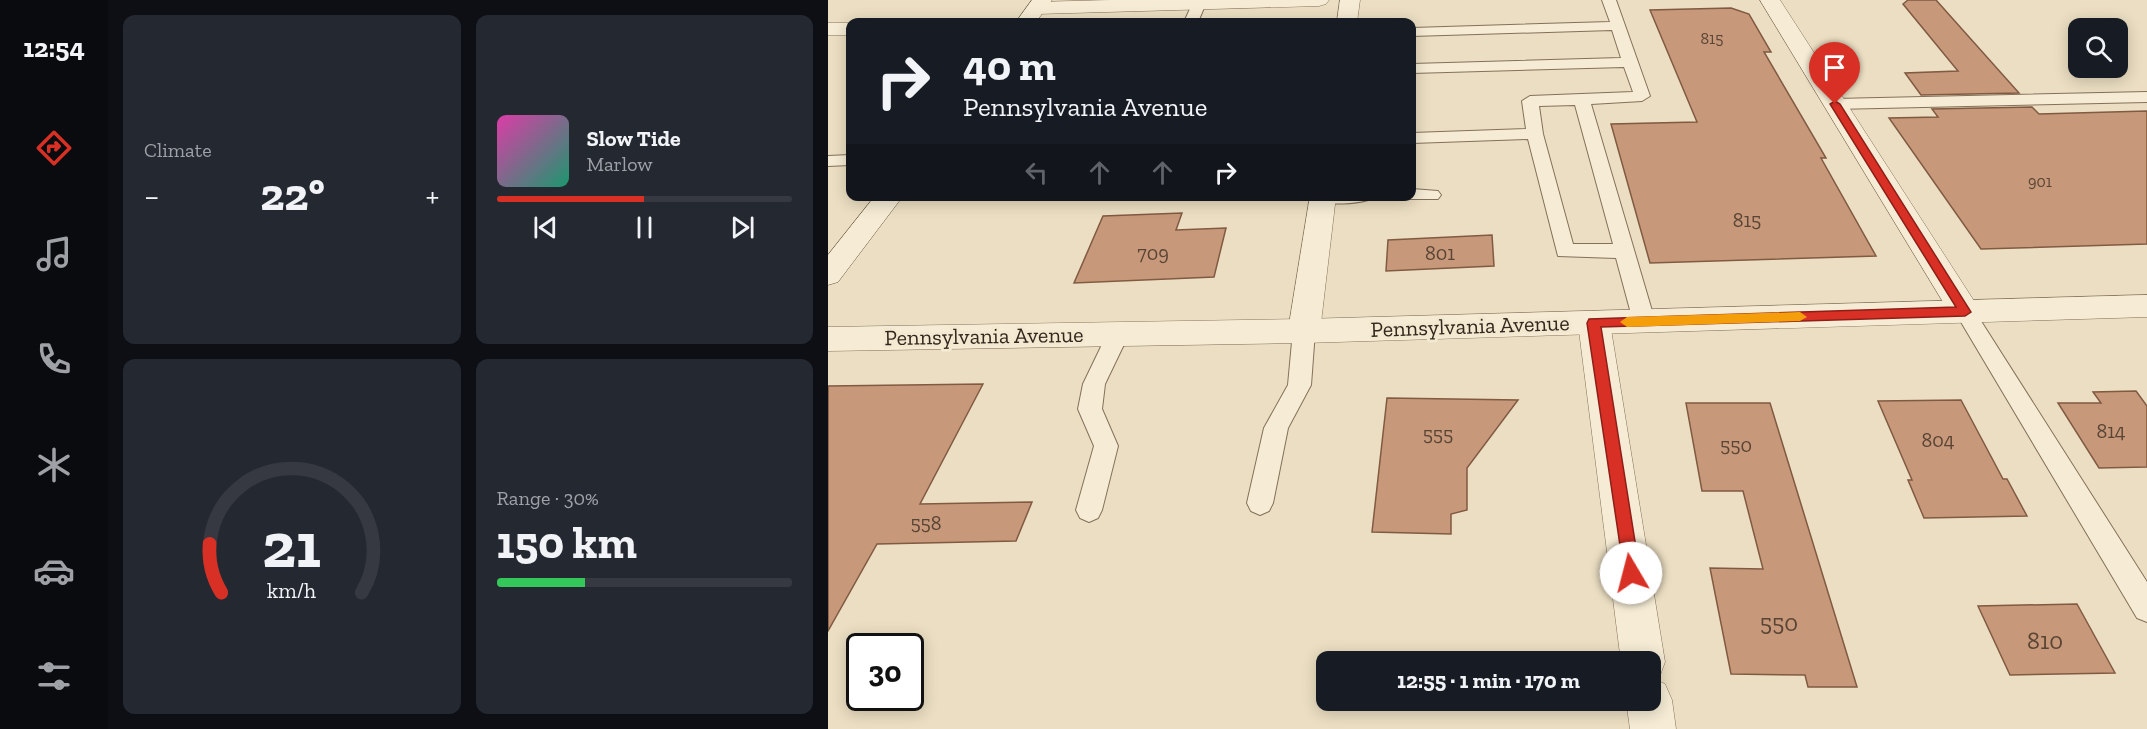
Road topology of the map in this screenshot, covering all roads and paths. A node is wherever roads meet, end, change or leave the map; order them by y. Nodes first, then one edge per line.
1 (1319, 0) edge
2 (1350, 0) edge
3 (1609, 0) edge
4 (1770, 0) edge
5 (1194, 7) edge
6 (1035, 10) edge
7 (1348, 18) edge
8 (1618, 26) junction
9 (846, 29) edge
10 (828, 30) edge
11 (1416, 32) edge
12 (1630, 62) junction
13 (1416, 69) edge
14 (2147, 97) edge
15 (1582, 100) junction
16 (1835, 104) junction
17 (1535, 134) junction
18 (1416, 138) edge
19 (846, 160) edge
20 (828, 161) edge
21 (1416, 195) edge
22 (1432, 195) dead end
23 (886, 201) edge
24 (1322, 201) edge
25 (1624, 251) junction
26 (828, 275) edge
27 (2145, 309) edge
28 (1965, 312) junction
29 (1644, 321) junction
30 (1594, 323) junction
31 (1304, 331) junction
32 (1118, 334) junction
33 (828, 339) edge
34 (1260, 503) dead end
35 (1089, 510) dead end
36 (2147, 608) edge
37 (1642, 651) edge
38 (1651, 711) edge
39 (1653, 729) edge

1 - 5 street
2 - 7 street
3 - 8 lane
4 - 16 street
5 - 6 street
8 - 11 lane
8 - 12 lane
9 - 10 street
12 - 13 lane
12 - 15 lane
14 - 16 lane
15 - 17 lane
15 - 25 lane
16 - 28 street
17 - 18 lane
17 - 25 lane
19 - 20 lane
21 - 22 lane
23 - 26 street
24 - 31 street
25 - 29 lane
27 - 28 street, Pennsylvania Avenue
28 - 29 street, Pennsylvania Avenue
28 - 36 lane
29 - 30 street, Pennsylvania Avenue
30 - 31 street, Pennsylvania Avenue
30 - 37 street
31 - 32 street, Pennsylvania Avenue
31 - 34 lane
32 - 33 street, Pennsylvania Avenue
32 - 35 lane
38 - 39 street

